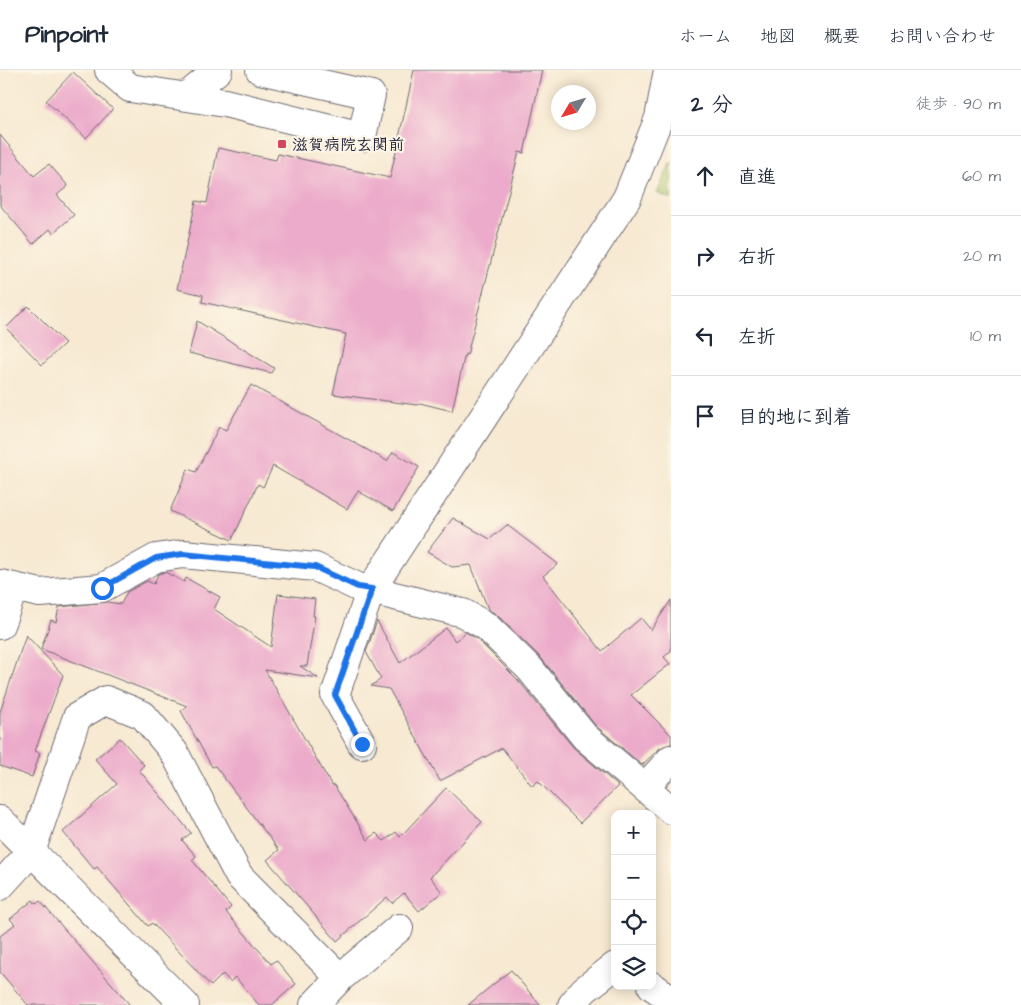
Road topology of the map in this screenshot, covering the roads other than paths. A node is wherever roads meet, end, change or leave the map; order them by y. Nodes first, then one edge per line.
1 (109, 70) edge
2 (218, 70) edge
3 (260, 70) edge
4 (668, 70) edge
5 (179, 96) junction
6 (7, 586) edge
7 (372, 589) junction
8 (0, 625) edge
9 (362, 744) dead end
10 (671, 759) edge
11 (645, 787) junction
12 (671, 810) edge
13 (0, 820) edge
14 (30, 852) junction
15 (0, 886) edge
16 (399, 928) dead end
17 (611, 969) edge
18 (340, 978) junction
19 (656, 989) edge
20 (671, 999) edge
21 (185, 1005) edge
22 (314, 1005) edge
23 (572, 1005) edge

1 - 5 street
2 - 5 street
3 - 5 street
4 - 7 street
6 - 7 street
6 - 8 street
7 - 9 street
7 - 11 street
10 - 11 street
11 - 12 street
13 - 14 street
14 - 15 street
14 - 18 street
14 - 21 street
16 - 18 street
17 - 23 street
18 - 22 street
19 - 20 street

